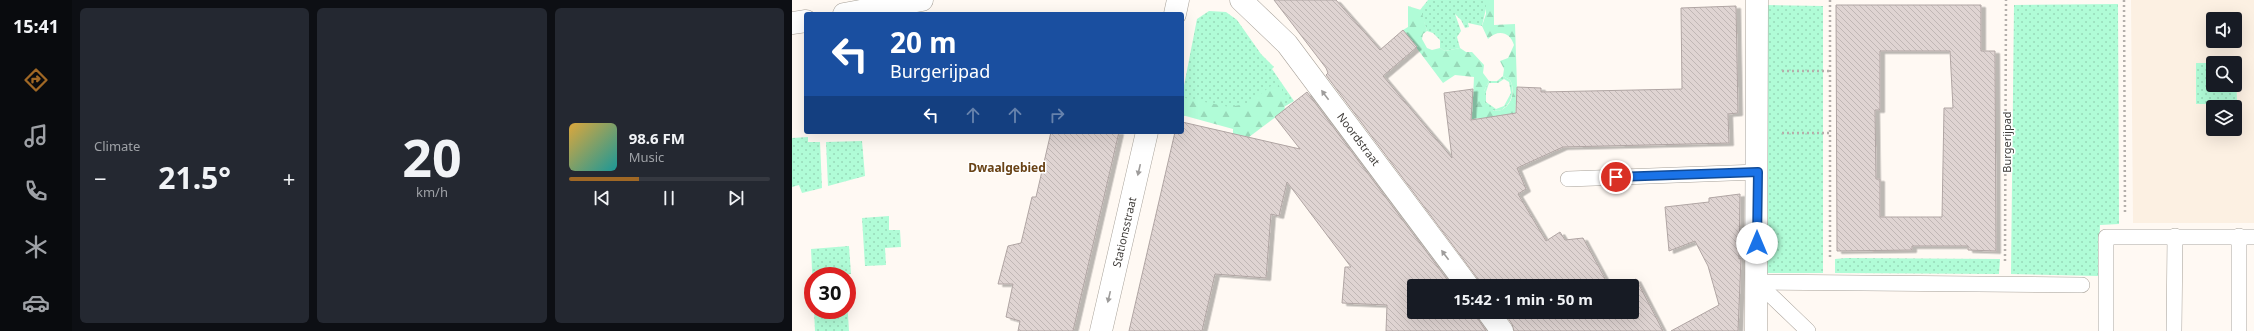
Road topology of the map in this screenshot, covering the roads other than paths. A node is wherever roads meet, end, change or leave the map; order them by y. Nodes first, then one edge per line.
1 (922, 0) edge
2 (1178, 0) edge
3 (1241, 0) edge
4 (1757, 0) edge
5 (855, 12) edge
6 (1175, 12) edge
7 (804, 21) edge
8 (792, 23) edge
9 (1148, 134) edge
10 (1758, 172) junction
11 (1568, 179) dead end
12 (2175, 236) junction
13 (2247, 236) edge
14 (1463, 279) edge
15 (1757, 282) junction
16 (2082, 285) dead end
17 (1493, 319) edge
18 (1101, 331) edge
19 (1502, 331) edge
20 (1756, 331) edge
21 (1808, 331) edge
22 (2106, 331) edge
23 (2174, 331) edge
24 (2240, 331) edge

1 - 5 street
2 - 6 street
14 -> 3 street, Noordstraat
4 - 10 street
7 - 8 street
9 -> 18 street, Stationsstraat
10 - 11 lane
10 - 15 street
12 - 13 lane
12 - 22 lane
12 - 23 lane
13 - 24 lane
15 - 16 lane
15 - 20 street
15 - 21 lane
17 - 19 street

